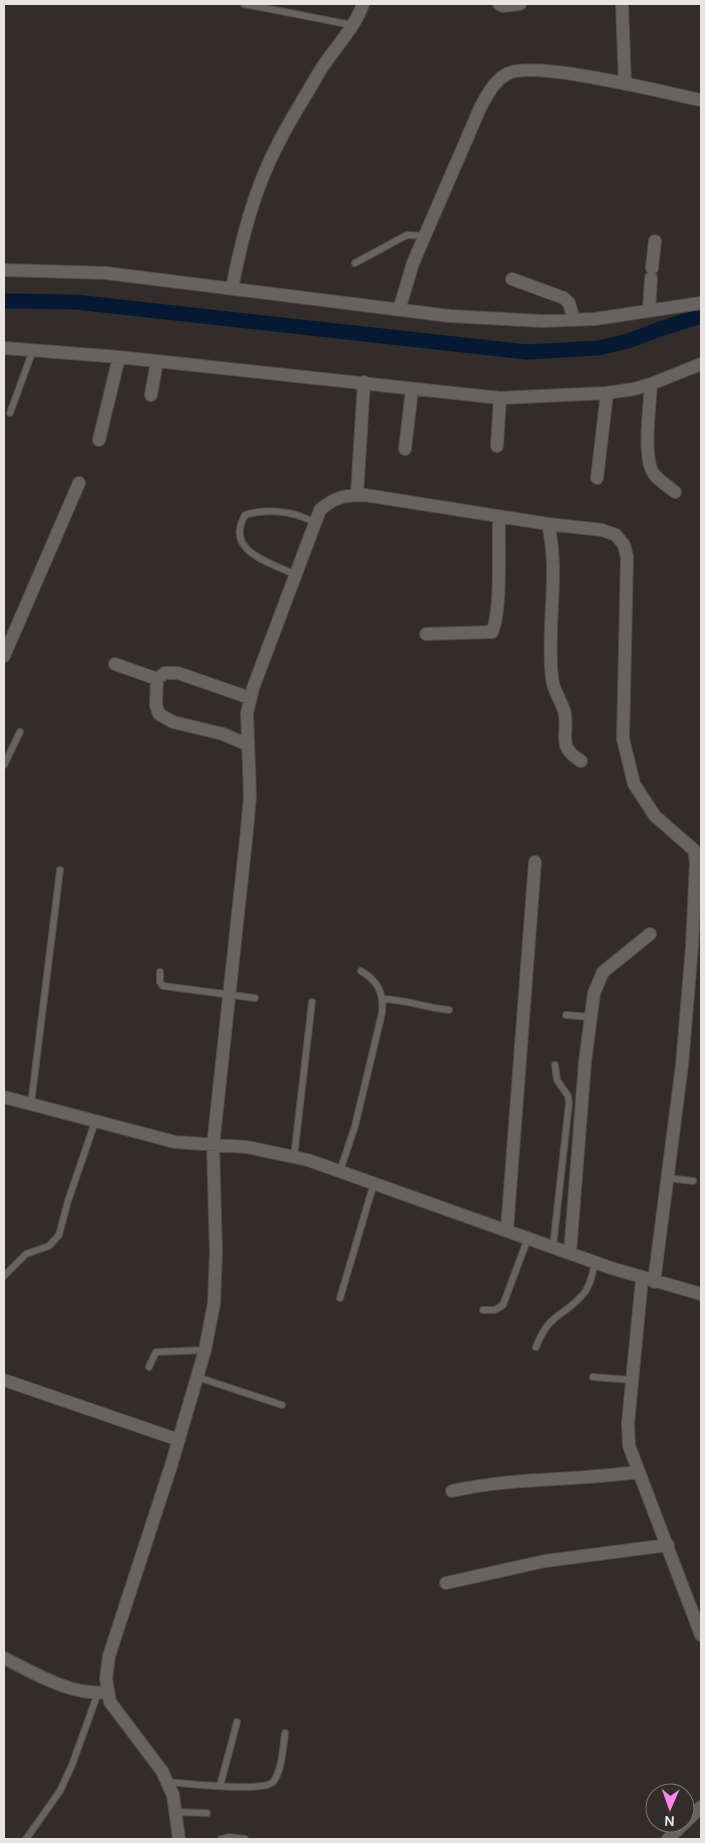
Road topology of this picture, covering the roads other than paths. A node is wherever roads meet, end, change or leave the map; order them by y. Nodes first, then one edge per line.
1 (244, 4) edge
2 (363, 4) edge
3 (499, 4) edge
4 (520, 4) edge
5 (622, 4) edge
6 (352, 25) junction
7 (625, 84) junction
8 (701, 100) edge
9 (425, 236) junction
10 (655, 241) dead end
11 (355, 263) dead end
12 (4, 270) edge
13 (512, 279) dead end
14 (232, 289) junction
15 (701, 303) edge
16 (398, 310) junction
17 (649, 311) junction
18 (574, 320) junction
19 (4, 348) edge
20 (33, 349) junction
21 (118, 357) junction
22 (156, 361) junction
23 (701, 364) edge
24 (364, 382) junction
25 (651, 384) junction
26 (412, 389) junction
27 (607, 393) junction
28 (151, 395) dead end
29 (500, 398) junction
30 (10, 413) dead end
31 (99, 440) dead end
32 (497, 446) dead end
33 (405, 449) dead end
34 (596, 478) dead end
35 (79, 483) dead end
36 (675, 492) dead end
37 (357, 495) junction
38 (499, 517) junction
39 (315, 523) junction
40 (548, 524) junction
41 (296, 575) junction
42 (426, 634) dead end
43 (4, 656) edge
44 (115, 664) dead end
45 (157, 679) junction
46 (250, 698) junction
47 (20, 732) dead end
48 (246, 744) junction
49 (581, 761) dead end
50 (4, 765) edge
51 (535, 862) dead end
52 (60, 870) dead end
53 (650, 934) dead end
54 (361, 971) dead end
55 (160, 972) dead end
56 (231, 995) junction
57 (255, 998) dead end
58 (382, 999) junction
59 (312, 1002) dead end
60 (449, 1010) dead end
61 (566, 1015) dead end
62 (591, 1017) junction
63 (555, 1065) dead end
64 (4, 1098) edge
65 (31, 1104) junction
66 (95, 1122) junction
67 (212, 1146) junction
68 (294, 1157) junction
69 (340, 1172) junction
70 (667, 1178) junction
71 (693, 1181) dead end
72 (374, 1183) junction
73 (507, 1230) junction
74 (528, 1238) junction
75 (553, 1247) junction
76 (570, 1253) junction
77 (595, 1262) junction
78 (4, 1276) edge
79 (648, 1280) junction
80 (701, 1294) edge
81 (340, 1298) dead end
82 (483, 1310) dead end
83 (536, 1347) dead end
84 (205, 1350) junction
85 (149, 1367) dead end
86 (197, 1377) junction
87 (592, 1377) dead end
88 (4, 1380) edge
89 (632, 1380) junction
90 (282, 1405) dead end
91 (179, 1440) junction
92 (637, 1472) junction
93 (452, 1491) dead end
94 (668, 1545) junction
95 (446, 1582) dead end
96 (701, 1635) edge
97 (4, 1658) edge
98 (103, 1692) junction
99 (236, 1722) dead end
100 (285, 1733) dead end
101 (167, 1782) junction
102 (220, 1786) junction
103 (701, 1807) edge
104 (177, 1812) junction
105 (207, 1812) dead end
106 (26, 1839) edge
107 (179, 1839) edge
108 (221, 1839) edge
109 (245, 1839) edge
110 (668, 1839) edge

1 - 6 lane
2 - 6 street
3 - 4 street
5 - 7 street
6 - 14 street
7 - 8 street
7 - 9 street
9 - 11 lane
9 - 16 street
10 - 17 street
12 - 14 street
13 - 18 street
14 - 16 street
15 - 17 street
16 - 18 street
17 - 18 street
19 - 20 street
20 - 21 street
20 - 30 lane
21 - 22 street
21 - 31 street
22 - 24 street
22 - 28 street
23 - 25 street
24 - 26 street
24 - 37 street
25 - 27 street
25 - 36 street
26 - 29 street
26 - 33 street
27 - 29 street
27 - 34 street
29 - 32 street
35 - 43 street
37 - 38 street
37 - 39 street
38 - 40 street
38 - 42 street
39 - 41 street
39 - 41 lane
40 - 49 street
40 - 70 street
41 - 46 street
44 - 45 street
45 - 46 street
45 - 48 street
46 - 48 street
47 - 50 lane
48 - 56 street
51 - 73 street
52 - 65 lane
53 - 62 street
54 - 58 lane
55 - 56 lane
56 - 57 lane
56 - 67 street
58 - 60 lane
58 - 69 lane
59 - 68 lane
61 - 62 lane
62 - 76 street
63 - 75 lane
64 - 65 street
65 - 66 street
66 - 67 street
66 - 78 lane
67 - 68 street
67 - 84 street
68 - 69 street
69 - 72 street
70 - 71 lane
70 - 79 street
72 - 73 street
72 - 81 lane
73 - 74 street
74 - 75 street
74 - 82 lane
75 - 76 street
76 - 77 street
77 - 79 street
77 - 83 lane
79 - 80 street
79 - 89 street
84 - 85 lane
84 - 86 street
86 - 90 lane
86 - 91 street
87 - 89 lane
88 - 91 street
89 - 92 street
91 - 98 street
92 - 93 street
92 - 94 street
94 - 95 street
94 - 96 street
97 - 98 street
98 - 101 street
98 - 106 lane
99 - 102 lane
100 - 102 lane
101 - 102 lane
101 - 104 street
103 - 110 street
104 - 105 lane
104 - 107 street
108 - 109 lane

